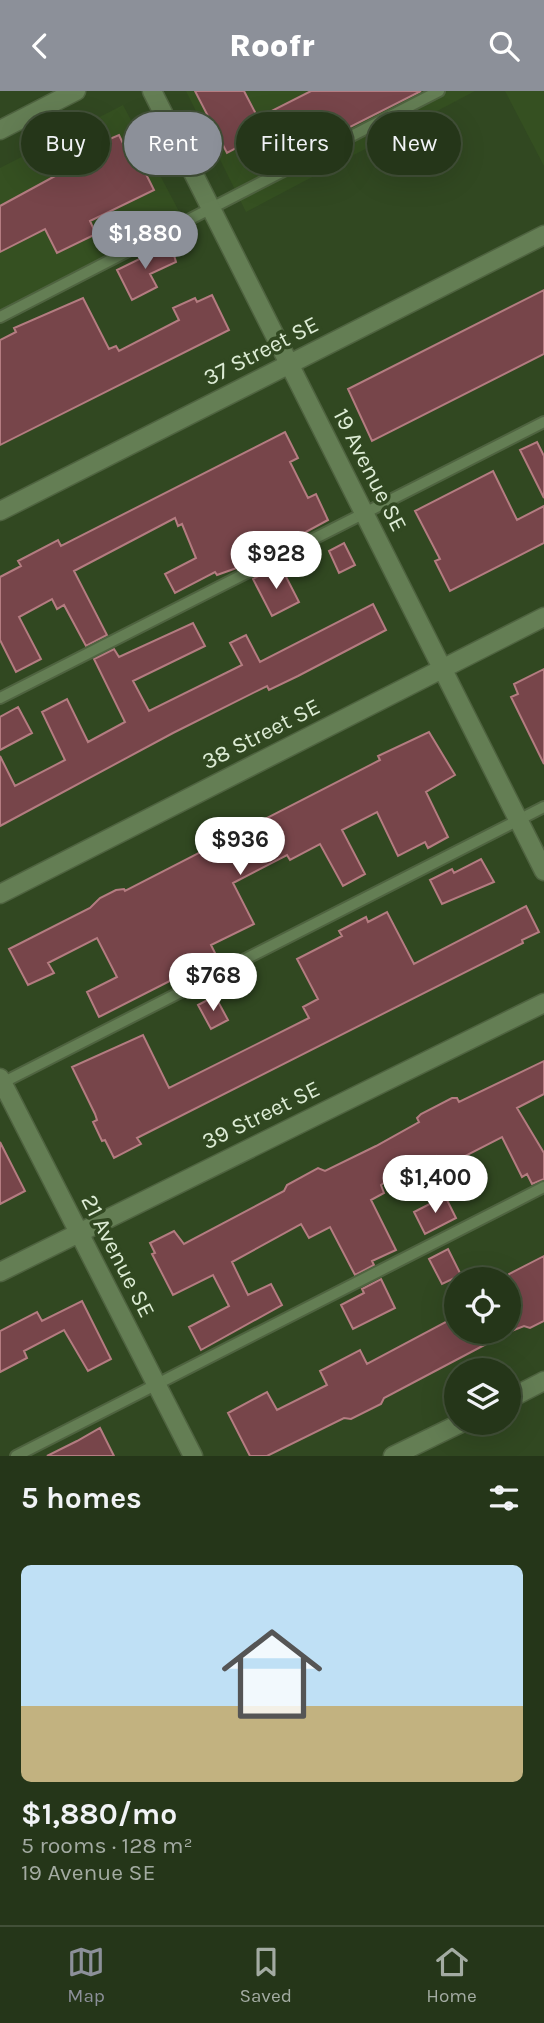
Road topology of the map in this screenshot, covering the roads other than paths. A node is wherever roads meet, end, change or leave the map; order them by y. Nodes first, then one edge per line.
1 (76, 91) edge
2 (152, 91) edge
3 (439, 91) edge
4 (0, 130) edge
5 (211, 209) junction
6 (544, 235) edge
7 (0, 317) edge
8 (289, 364) junction
9 (544, 422) edge
10 (0, 511) edge
11 (364, 512) junction
12 (544, 617) edge
13 (443, 669) junction
14 (0, 698) edge
15 (544, 807) edge
16 (519, 821) junction
17 (544, 871) edge
18 (0, 894) edge
19 (544, 1003) edge
20 (1, 1082) edge
21 (544, 1188) edge
22 (79, 1233) junction
23 (0, 1272) edge
24 (544, 1381) edge
25 (156, 1385) junction
26 (521, 1393) edge
27 (444, 1431) edge
28 (16, 1456) edge
29 (193, 1456) edge
30 (393, 1456) edge

1 - 4 street
2 - 5 street, 19 Avenue SE
3 - 5 lane
5 - 7 lane
5 - 8 street, 19 Avenue SE
6 - 8 street, 37 Street SE
8 - 10 street, 37 Street SE
8 - 11 street, 19 Avenue SE
9 - 11 lane
11 - 13 street, 19 Avenue SE
11 - 14 lane
12 - 13 street, 38 Street SE
13 - 16 street, 19 Avenue SE
13 - 18 street, 38 Street SE
15 - 16 lane
16 - 17 street, 19 Avenue SE
16 - 20 lane
19 - 22 street, 39 Street SE
20 - 22 street, 21 Avenue SE
21 - 25 lane
22 - 23 street, 39 Street SE
22 - 25 street, 21 Avenue SE
24 - 26 street
25 - 28 lane
25 - 29 street, 21 Avenue SE
27 - 30 street

